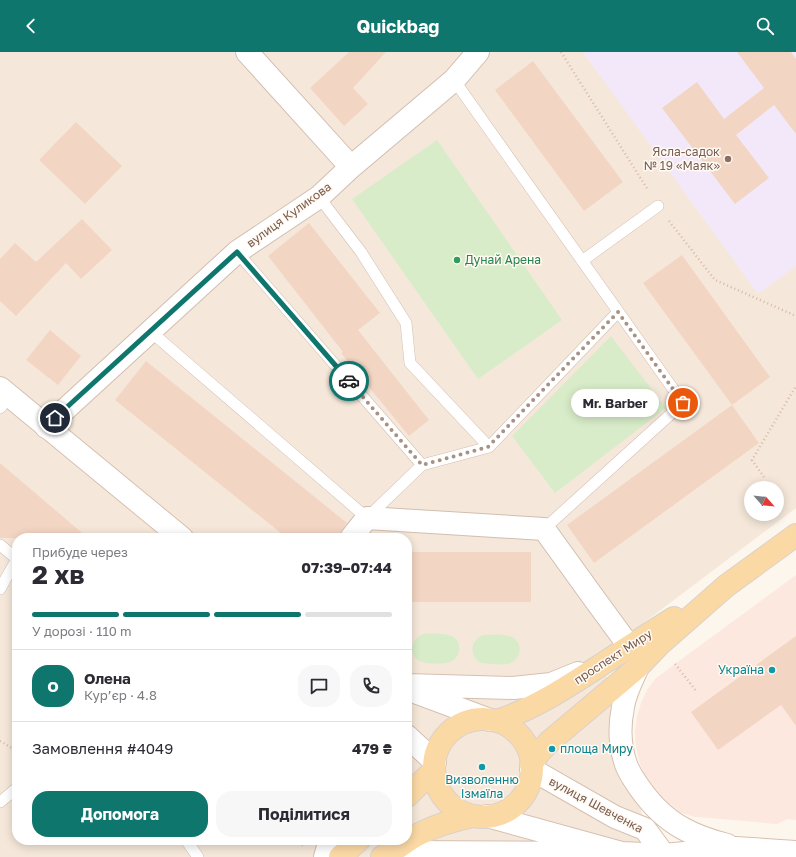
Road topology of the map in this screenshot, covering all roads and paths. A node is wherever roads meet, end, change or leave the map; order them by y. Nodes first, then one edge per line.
1 (247, 52) edge
2 (478, 52) edge
3 (561, 52) edge
4 (454, 80) junction
5 (351, 167) junction
6 (319, 197) junction
7 (658, 206) junction
8 (237, 252) junction
9 (582, 261) junction
10 (618, 312) junction
11 (796, 316) edge
12 (150, 331) junction
13 (796, 386) edge
14 (3, 398) edge
15 (46, 427) junction
16 (488, 447) junction
17 (422, 465) junction
18 (764, 478) dead end
19 (367, 518) junction
20 (544, 529) junction
21 (176, 533) edge
22 (355, 533) edge
23 (796, 535) edge
24 (0, 545) edge
25 (12, 555) edge
26 (12, 568) edge
27 (726, 586) junction
28 (0, 589) edge
29 (629, 646) junction
30 (675, 663) dead end
31 (638, 668) junction
32 (412, 685) edge
33 (412, 692) edge
34 (697, 692) dead end
35 (493, 720) junction
36 (0, 741) edge
37 (412, 742) edge
38 (12, 748) edge
39 (434, 766) junction
40 (531, 767) junction
41 (412, 790) edge
42 (12, 792) edge
43 (642, 792) junction
44 (0, 802) edge
45 (480, 816) junction
46 (645, 829) junction
47 (412, 838) edge
48 (190, 845) edge
49 (329, 845) edge
50 (353, 845) edge
51 (401, 845) edge
52 (736, 848) junction
53 (796, 852) edge
54 (622, 853) junction
55 (387, 854) edge
56 (664, 855) junction
57 (198, 857) edge
58 (325, 857) edge
59 (340, 857) edge

1 - 5 main road
2 - 4 main road, вулиця Куликова
3 - 7 path
4 - 5 main road, вулиця Куликова
4 - 9 lane
5 - 6 main road, вулиця Куликова
6 - 8 main road, вулиця Куликова
6 - 16 lane
7 - 9 lane
7 - 11 path
8 - 12 main road, вулиця Куликова
8 - 17 lane
9 - 10 lane
10 - 16 lane
10 - 20 lane
12 - 15 main road, вулиця Куликова
12 - 19 lane
13 - 18 path
14 - 15 main road
15 - 21 main road
16 - 17 lane
17 - 19 lane
19 - 20 main road
19 - 22 main road
20 - 29 main road
23 - 27 main road, проспект Миру
24 - 25 lane
26 - 28 lane
27 - 29 main road, проспект Миру
27 - 31 main road, проспект Миру
29 - 32 main road
29 - 35 main road, проспект Миру
30 - 34 path
31 - 40 main road, проспект Миру
31 - 43 main road
33 - 35 main road
35 - 39 main road
35 - 40 main road
36 - 38 path
37 - 39 main road
39 - 41 main road
39 - 45 main road
40 - 45 main road
40 - 46 main road, вулиця Шевченка
42 - 44 lane
43 - 46 main road
43 - 52 main road
45 - 47 main road
45 - 54 main road
46 - 56 main road, вулиця Шевченка
48 - 57 lane
49 - 58 main road
50 - 59 main road
51 - 55 main road
52 - 53 main road
52 - 56 main road
54 - 55 main road
54 - 56 main road

